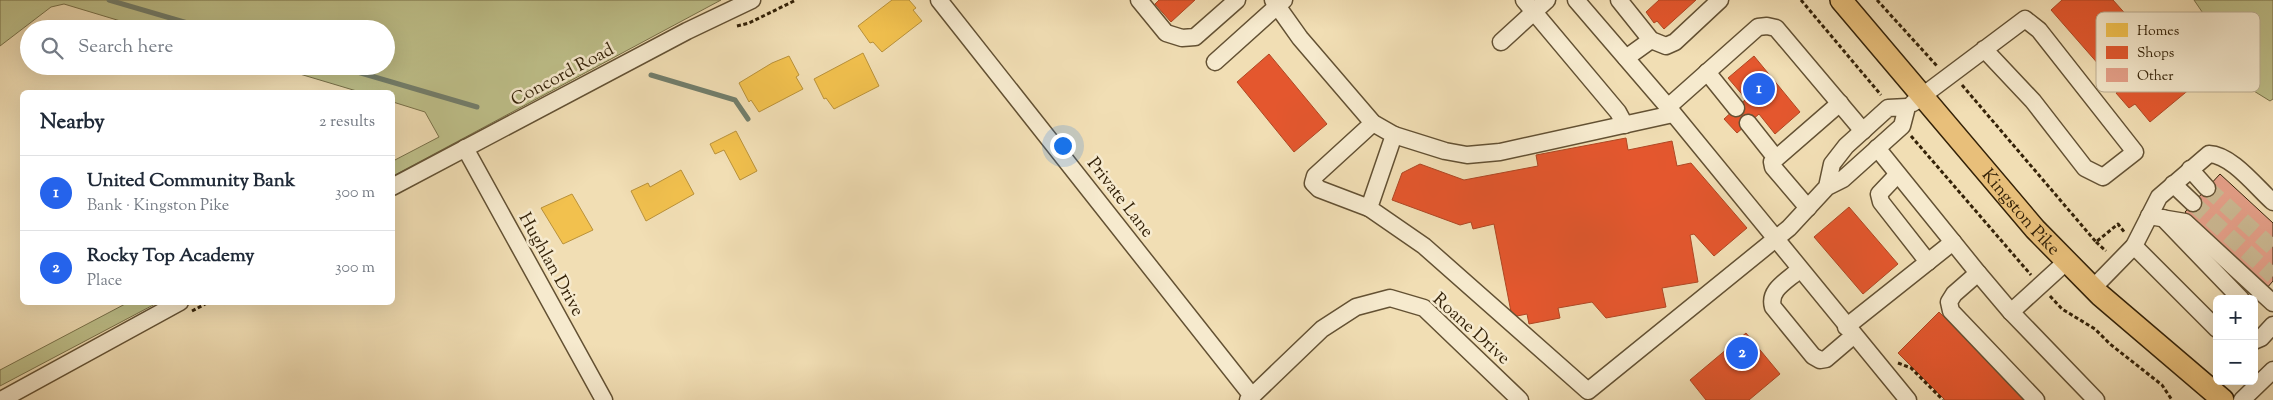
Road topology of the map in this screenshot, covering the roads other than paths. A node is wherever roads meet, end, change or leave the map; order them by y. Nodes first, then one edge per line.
1 (752, 0) edge
2 (939, 0) edge
3 (1139, 0) edge
4 (1237, 0) edge
5 (1546, 0) edge
6 (1576, 0) edge
7 (1619, 0) edge
8 (1720, 0) edge
9 (1841, 0) edge
10 (1278, 2) edge
11 (1529, 6) edge
12 (1651, 40) junction
13 (1501, 42) dead end
14 (1984, 48) junction
15 (1626, 58) junction
16 (1215, 62) dead end
17 (1706, 72) junction
18 (1915, 102) junction
19 (1840, 103) junction
20 (1736, 108) dead end
21 (1670, 111) junction
22 (1373, 123) junction
23 (1748, 123) dead end
24 (1625, 124) junction
25 (1863, 130) junction
26 (1394, 135) junction
27 (465, 148) junction
28 (1877, 148) junction
29 (1775, 157) junction
30 (2190, 169) junction
31 (1897, 175) junction
32 (2173, 184) junction
33 (395, 185) edge
34 (1827, 187) junction
35 (2207, 188) tunnel mouth
36 (2273, 202) edge
37 (2193, 203) tunnel mouth
38 (1370, 208) junction
39 (1808, 208) junction
40 (2156, 217) junction
41 (1774, 239) junction
42 (1954, 242) junction
43 (2134, 246) junction
44 (1928, 262) junction
45 (2067, 262) junction
46 (1799, 270) junction
47 (1978, 273) junction
48 (2093, 288) junction
49 (2237, 295) edge
50 (2273, 303) edge
51 (175, 305) edge
52 (2258, 305) edge
53 (2011, 312) junction
54 (2213, 325) edge
55 (2273, 325) edge
56 (1850, 332) junction
57 (2256, 340) edge
58 (2273, 370) edge
59 (1250, 398) edge
60 (2217, 398) edge
61 (1, 400) edge
62 (604, 400) edge
63 (1520, 400) edge
64 (1908, 400) edge
65 (2036, 400) edge
66 (2096, 400) edge
67 (2242, 400) edge

1 - 27 street, Concord Road
2 - 59 street, Private Lane
3 - 4 street
5 - 11 street
6 - 15 street
7 - 12 street
8 - 12 street
9 - 18 main road, Kingston Pike
10 - 16 street
10 - 22 street
11 - 13 street
11 - 24 street
12 - 15 street
14 - 14 street
14 - 18 street
15 - 21 street
17 - 19 street
17 - 20 street
17 - 21 street
18 - 25 street
18 - 28 street
18 - 45 main road, Kingston Pike
19 - 25 street
19 - 29 street
21 - 24 street
21 - 41 street
22 - 26 street
22 - 38 street
23 - 29 street
24 - 26 street
25 - 34 street
26 - 38 street
27 - 33 street, Concord Road
27 - 62 street, Hughlan Drive
28 - 31 street
28 - 34 street
29 - 39 street
30 - 32 street
30 - 35 street
30 - 36 street
31 - 42 street
31 - 44 street
32 - 37 street
32 - 40 street
34 - 39 street
38 - 41 street
39 - 41 street
40 - 43 street
40 - 49 street
40 - 50 street
41 - 46 street
42 - 44 street
42 - 47 street
43 - 48 street
43 - 54 street
44 - 56 street
45 - 48 main road, Kingston Pike
45 - 53 street
46 - 56 street
46 - 56 street
47 - 53 street
47 - 65 street
48 - 60 main road, Kingston Pike
50 - 52 street
51 - 61 street
53 - 66 street
55 - 57 street
56 - 64 street
58 - 67 street
59 - 63 street, Roane Drive

